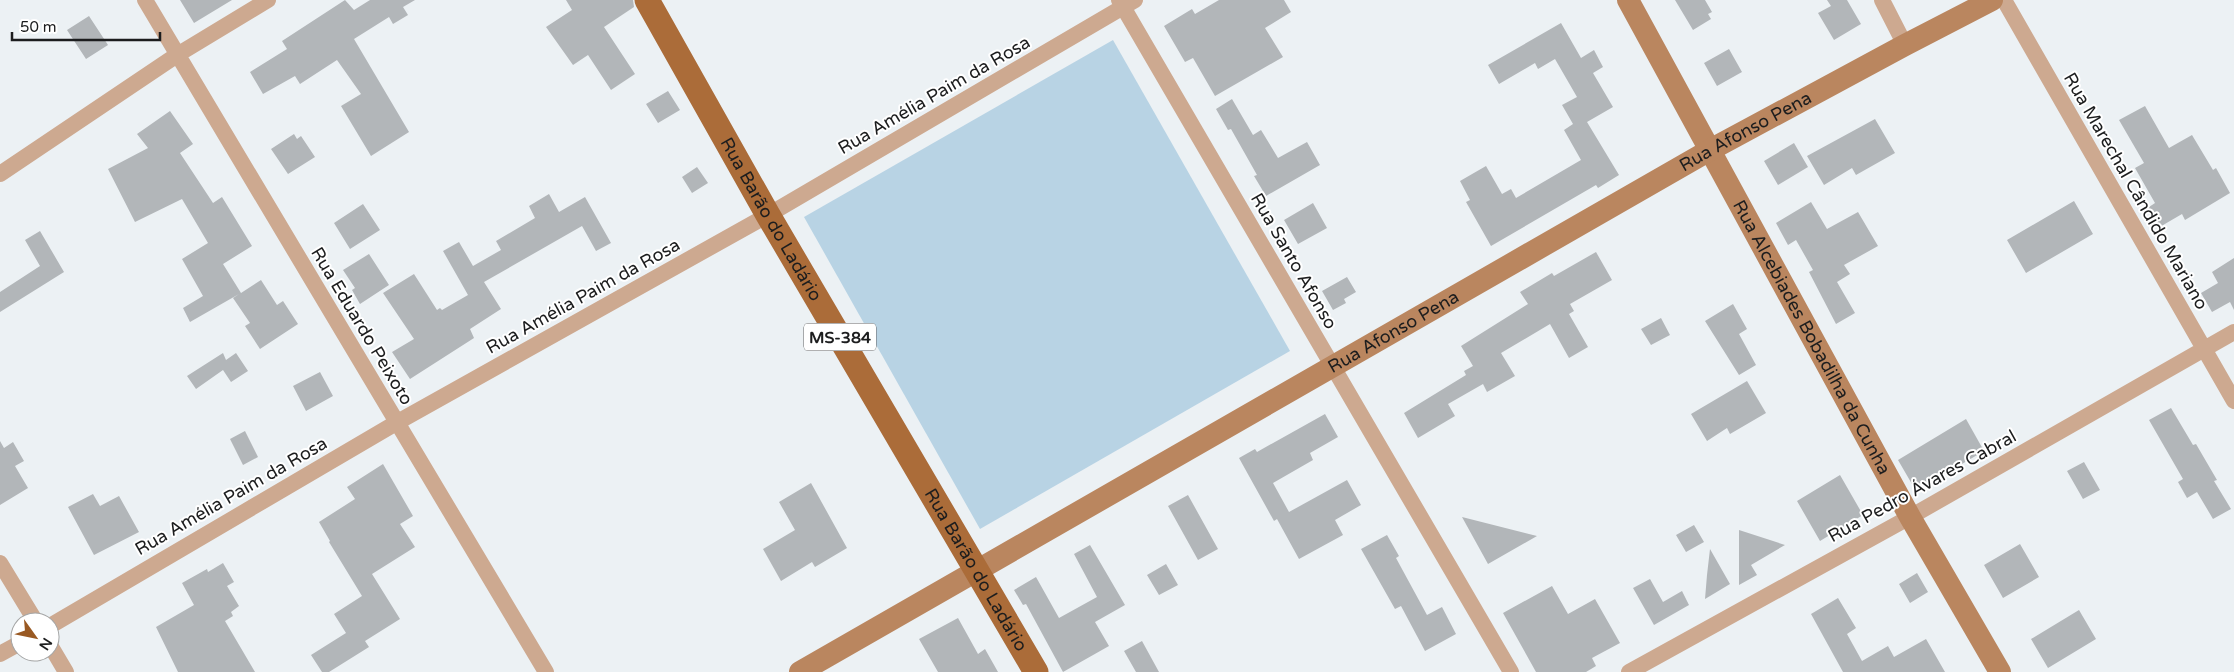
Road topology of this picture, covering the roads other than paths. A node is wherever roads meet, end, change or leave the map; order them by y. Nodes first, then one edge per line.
1 (145, 0) edge
2 (268, 0) edge
3 (647, 0) edge
4 (1628, 0) edge
5 (1882, 0) edge
6 (1992, 0) edge
7 (2004, 0) edge
8 (1126, 2) edge
9 (1904, 44) junction
10 (177, 55) junction
11 (1710, 150) junction
12 (0, 174) edge
13 (768, 216) junction
14 (2234, 332) edge
15 (2203, 349) junction
16 (1332, 366) junction
17 (2234, 401) edge
18 (396, 422) junction
19 (1910, 517) junction
20 (0, 563) edge
21 (977, 569) junction
22 (30, 612) edge
23 (60, 620) edge
24 (546, 672) edge
25 (800, 672) edge
26 (1036, 672) edge
27 (1511, 672) edge
28 (1629, 672) edge
29 (2000, 672) edge

1 - 10 street, Rua Eduardo Peixoto
2 - 10 street
3 - 13 main road, Rua Barão do Ladário / MS-384
4 - 11 street, Rua Alcebiades Bobadilha da Cunha
5 - 9 street
6 - 9 street, Rua Afonso Pena
7 - 15 street, Rua Marechal Cândido Mariano
8 - 13 street, Rua Amélia Paim da Rosa
8 - 16 street, Rua Santo Afonso
9 - 11 street, Rua Afonso Pena
10 - 12 street
10 - 18 street, Rua Eduardo Peixoto
11 - 16 street, Rua Afonso Pena
11 - 19 street, Rua Alcebiades Bobadilha da Cunha
13 - 18 street, Rua Amélia Paim da Rosa
13 - 21 main road, Rua Barão do Ladário / MS-384
14 - 15 street, Rua Pedro Ávares Cabral
15 - 17 street, Rua Marechal Cândido Mariano
15 - 19 street, Rua Pedro Ávares Cabral
16 - 21 street, Rua Afonso Pena
16 - 27 street, Rua Santo Afonso
18 - 23 street, Rua Amélia Paim da Rosa
18 - 24 street, Rua Eduardo Peixoto
19 - 28 street, Rua Pedro Ávares Cabral
19 - 29 street, Rua Alcebiades Bobadilha da Cunha
20 - 22 street
21 - 25 street, Rua Afonso Pena
21 - 26 main road, Rua Barão do Ladário / MS-384

